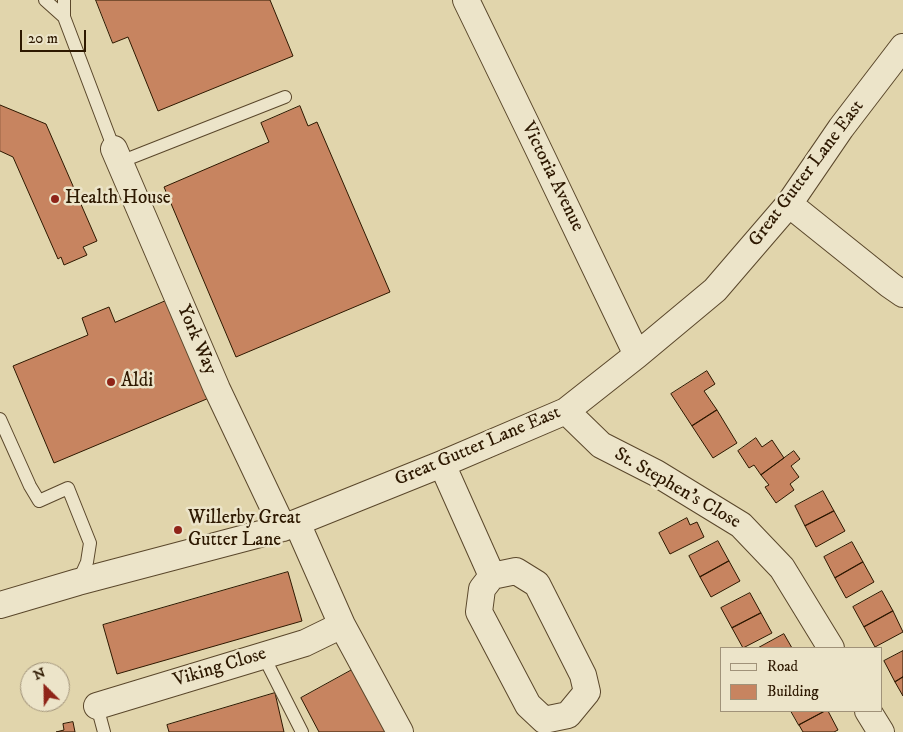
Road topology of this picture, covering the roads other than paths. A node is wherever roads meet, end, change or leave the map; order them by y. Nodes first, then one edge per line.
1 (46, 0) edge
2 (64, 0) edge
3 (466, 0) edge
4 (64, 18) junction
5 (903, 47) edge
6 (285, 97) dead end
7 (117, 156) junction
8 (789, 204) junction
9 (903, 294) edge
10 (637, 356) junction
11 (566, 411) junction
12 (0, 419) edge
13 (442, 464) junction
14 (290, 525) junction
15 (492, 576) junction
16 (78, 582) junction
17 (0, 605) edge
18 (342, 625) junction
19 (830, 647) edge
20 (263, 655) junction
21 (97, 706) joint
22 (869, 712) edge
23 (104, 732) edge
24 (302, 732) edge
25 (400, 732) edge
26 (880, 732) edge

1 - 4 lane
2 - 4 lane
3 - 10 street, Victoria Avenue
4 - 7 lane
5 - 8 street, Great Gutter Lane East
6 - 7 lane
7 - 14 street, York Way
8 - 9 street
8 - 10 street, Great Gutter Lane East
10 - 11 street, Great Gutter Lane East
11 - 13 street, Great Gutter Lane East
11 - 19 street, St. Stephen's Close
12 - 16 lane
13 - 14 street, Great Gutter Lane East
13 - 15 street
14 - 16 street, Great Gutter Lane East
14 - 18 street
15 - 15 street
16 - 17 street, Great Gutter Lane East
18 - 20 street, Viking Close
18 - 25 street
20 - 21 street, Viking Close
20 - 24 lane
21 - 23 lane
22 - 26 street

